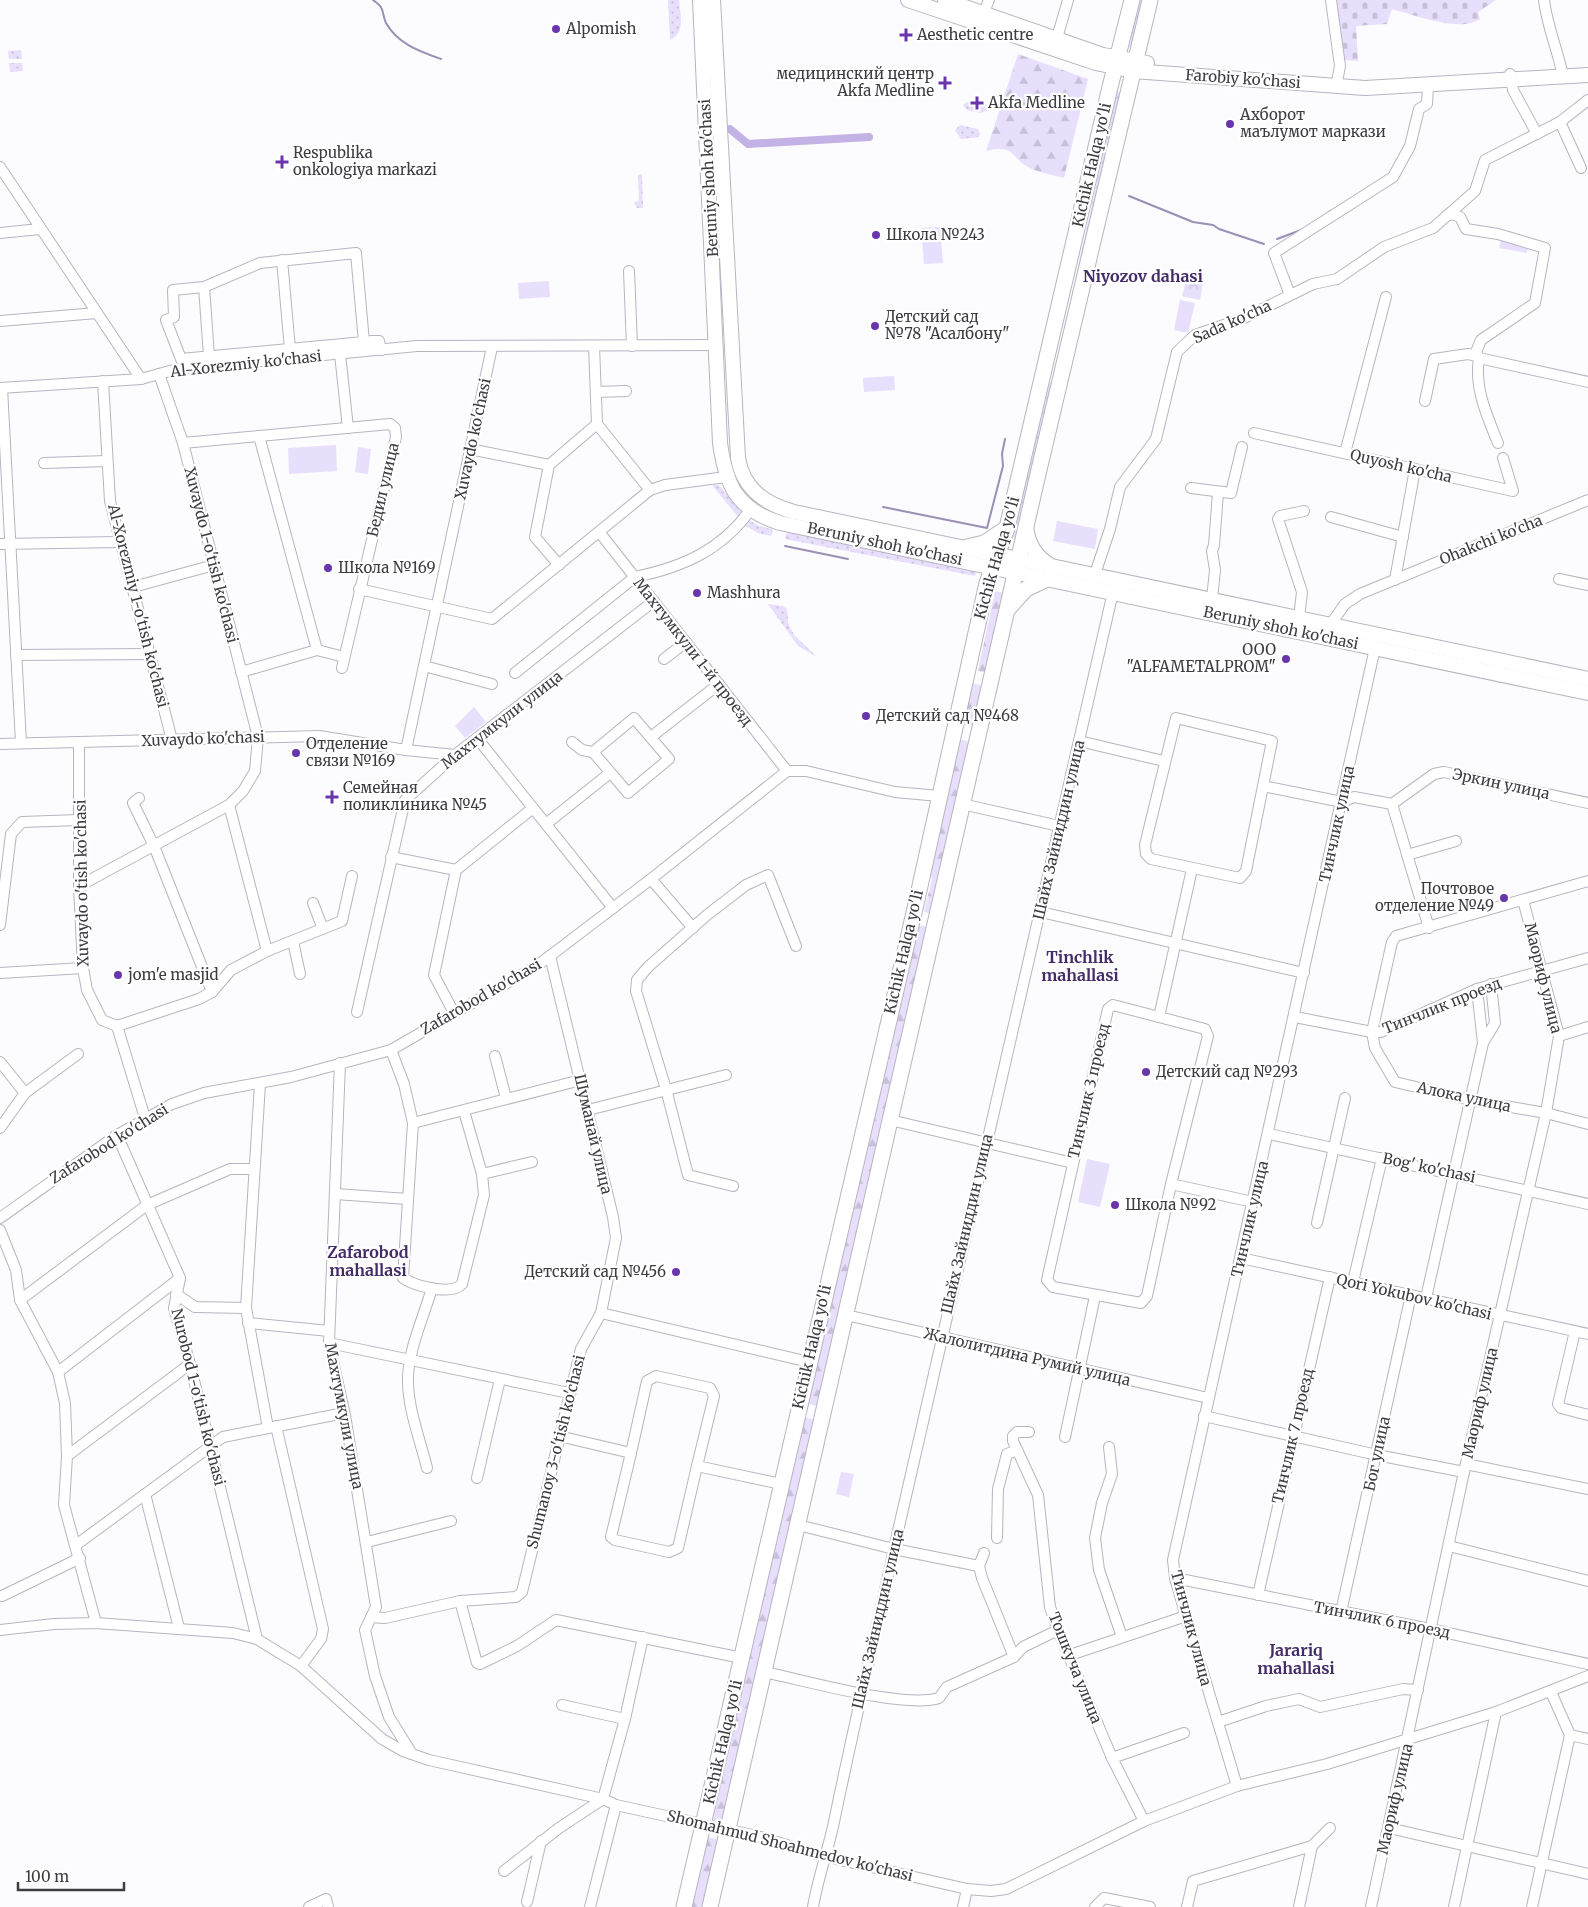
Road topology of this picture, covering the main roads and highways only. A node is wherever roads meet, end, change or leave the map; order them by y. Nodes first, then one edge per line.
1 (700, 0) edge
2 (713, 0) edge
3 (908, 0) edge
4 (945, 0) edge
5 (1132, 0) edge
6 (1150, 0) edge
7 (1116, 63) junction
8 (1134, 67) junction
9 (1588, 67) edge
10 (1563, 73) junction
11 (1588, 75) edge
12 (1510, 76) junction
13 (1337, 83) junction
14 (730, 325) junction
15 (717, 345) junction
16 (1049, 350) junction
17 (1066, 355) junction
18 (732, 368) junction
19 (1042, 378) junction
20 (1059, 382) junction
21 (1026, 527) junction
22 (1007, 528) junction
23 (967, 547) junction
24 (995, 560) junction
25 (1017, 565) junction
26 (1049, 572) junction
27 (1006, 612) junction
28 (1588, 679) edge
29 (1588, 693) edge
30 (953, 735) junction
31 (976, 741) junction
32 (913, 913) junction
33 (936, 919) junction
34 (798, 1408) junction
35 (823, 1416) junction
36 (684, 1907) edge
37 (710, 1907) edge

1 - 15 main road, Beruniy shoh ko'chasi
2 - 14 main road, Beruniy shoh ko'chasi
3 - 7 main road, Farobiy ko'chasi
4 - 7 main road, Farobiy ko'chasi
5 - 7 highway, Kichik Halqa yo'li
6 - 8 highway, Kichik Halqa yo'li
7 - 8 main road, Farobiy ko'chasi
7 - 16 highway, Kichik Halqa yo'li
8 - 13 main road, Farobiy ko'chasi
8 - 17 highway, Kichik Halqa yo'li
9 - 10 main road, Farobiy ko'chasi
10 - 11 main road, Farobiy ko'chasi
10 - 12 main road, Farobiy ko'chasi
12 - 13 main road, Farobiy ko'chasi
12 - 13 main road, Farobiy ko'chasi
14 - 15 main road
14 - 18 main road, Beruniy shoh ko'chasi
15 - 18 main road
15 - 24 main road, Beruniy shoh ko'chasi
16 - 17 highway
16 - 19 highway, Kichik Halqa yo'li
17 - 20 highway, Kichik Halqa yo'li
18 - 23 main road, Beruniy shoh ko'chasi
19 - 20 highway
19 - 22 highway, Kichik Halqa yo'li
20 - 21 highway, Kichik Halqa yo'li
21 - 25 highway, Kichik Halqa yo'li
21 - 26 main road
22 - 23 highway
22 - 24 highway, Kichik Halqa yo'li
23 - 24 main road, Beruniy shoh ko'chasi
24 - 25 main road, Beruniy shoh ko'chasi
24 - 30 highway, Kichik Halqa yo'li
25 - 26 main road, Beruniy shoh ko'chasi
25 - 27 highway, Kichik Halqa yo'li
26 - 27 highway
26 - 28 main road, Beruniy shoh ko'chasi
26 - 29 main road, Beruniy shoh ko'chasi
27 - 31 highway, Kichik Halqa yo'li
30 - 31 highway
30 - 32 highway, Kichik Halqa yo'li
31 - 33 highway, Kichik Halqa yo'li
32 - 33 highway
32 - 34 highway, Kichik Halqa yo'li
33 - 35 highway, Kichik Halqa yo'li
34 - 35 highway
34 - 36 highway, Kichik Halqa yo'li
35 - 37 highway, Kichik Halqa yo'li

